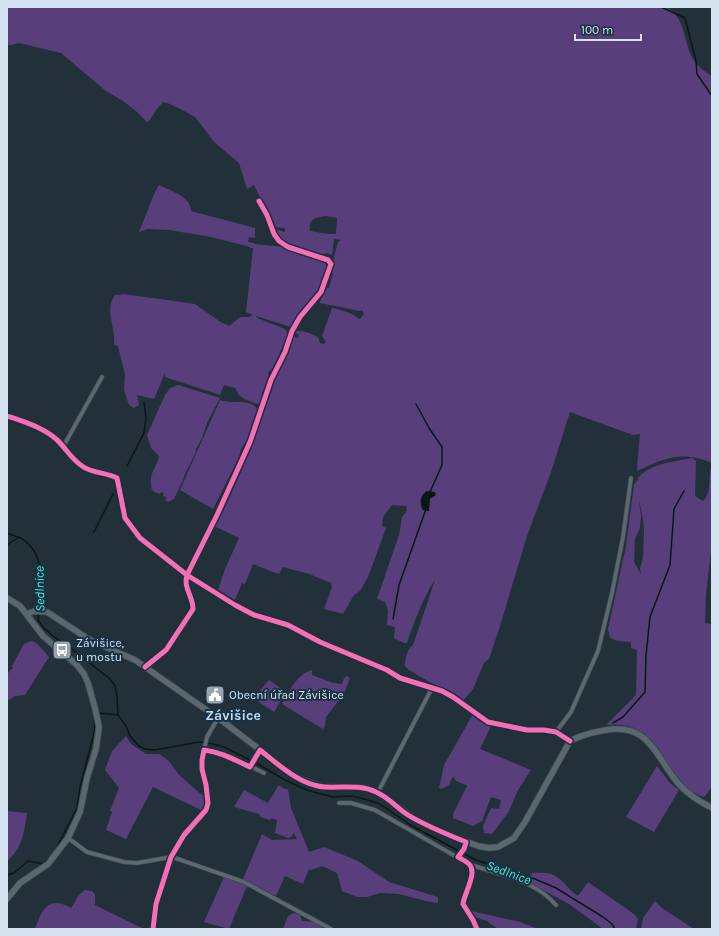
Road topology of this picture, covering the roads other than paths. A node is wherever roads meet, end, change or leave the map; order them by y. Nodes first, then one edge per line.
1 (259, 201) dead end
2 (102, 377) dead end
3 (7, 416) edge
4 (63, 447) junction
5 (631, 478) dead end
6 (186, 575) junction
7 (7, 598) edge
8 (26, 614) junction
9 (145, 667) junction
10 (432, 688) junction
11 (218, 718) junction
12 (556, 732) junction
13 (570, 741) junction
14 (204, 749) junction
15 (264, 773) dead end
16 (378, 792) junction
17 (339, 803) dead end
18 (712, 808) edge
19 (68, 838) junction
20 (466, 842) junction
21 (459, 856) junction
22 (171, 857) junction
23 (470, 864) junction
24 (7, 899) edge
25 (556, 905) dead end
26 (153, 929) edge
27 (330, 929) edge
28 (477, 929) edge

1 - 6 street
2 - 4 street
3 - 4 street
4 - 6 street
5 - 12 street
6 - 9 street
6 - 10 street
7 - 8 street
8 - 9 street
8 - 19 street
9 - 11 street
10 - 12 street
10 - 16 street
11 - 14 street
11 - 16 street
12 - 13 street
13 - 18 street
13 - 20 street
14 - 15 street
14 - 22 street
16 - 20 street
17 - 21 street
19 - 22 street
19 - 24 street
20 - 21 street
21 - 23 street
22 - 26 street
22 - 27 street
23 - 25 street
23 - 28 street

